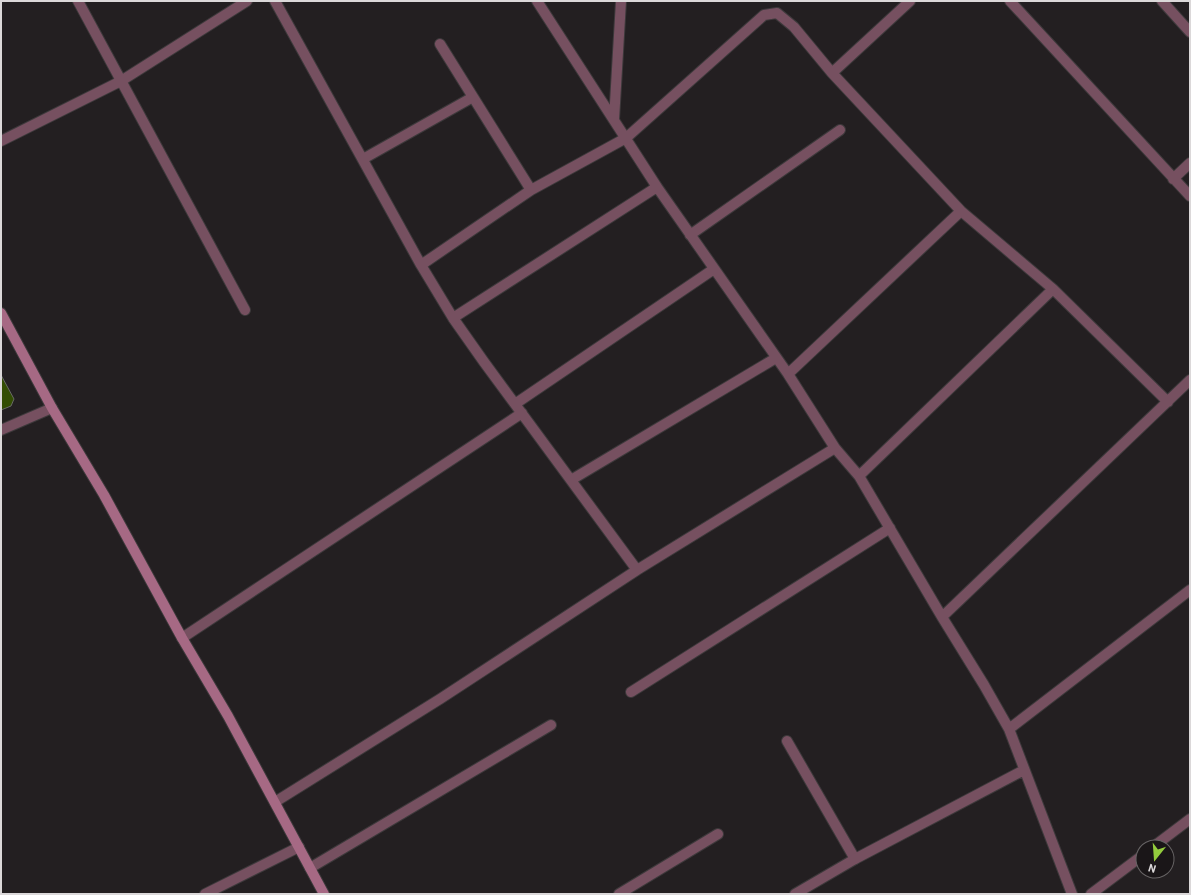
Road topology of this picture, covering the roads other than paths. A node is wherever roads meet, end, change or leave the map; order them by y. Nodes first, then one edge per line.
1 (78, 1) edge
2 (247, 1) edge
3 (275, 1) edge
4 (537, 1) edge
5 (621, 1) edge
6 (910, 1) edge
7 (1010, 1) edge
8 (1162, 1) edge
9 (1190, 32) edge
10 (440, 44) dead end
11 (832, 73) junction
12 (121, 81) junction
13 (473, 97) junction
14 (614, 120) junction
15 (840, 130) dead end
16 (626, 138) junction
17 (1, 141) edge
18 (363, 159) junction
19 (1190, 163) edge
20 (1173, 179) junction
21 (657, 187) junction
22 (531, 190) junction
23 (1190, 196) edge
24 (961, 211) junction
25 (690, 235) junction
26 (421, 265) junction
27 (714, 269) junction
28 (1053, 289) junction
29 (245, 310) dead end
30 (1, 313) edge
31 (453, 318) junction
32 (776, 358) junction
33 (788, 374) junction
34 (1190, 380) edge
35 (1168, 402) junction
36 (515, 404) junction
37 (52, 408) junction
38 (522, 413) junction
39 (1, 430) edge
40 (835, 448) junction
41 (859, 476) junction
42 (571, 480) junction
43 (890, 528) junction
44 (637, 570) junction
45 (1190, 590) edge
46 (942, 617) junction
47 (182, 638) junction
48 (631, 692) dead end
49 (551, 725) dead end
50 (1009, 730) junction
51 (787, 741) dead end
52 (1024, 770) junction
53 (276, 802) junction
54 (1190, 820) edge
55 (718, 834) dead end
56 (1165, 839) edge
57 (299, 847) junction
58 (856, 858) junction
59 (1135, 861) edge
60 (310, 868) junction
61 (205, 894) edge
62 (324, 894) edge
63 (619, 894) edge
64 (795, 894) edge
65 (1072, 894) edge
66 (1091, 894) edge

1 - 12 street
2 - 12 street
3 - 18 street
4 - 14 street
5 - 14 street
6 - 11 street
7 - 20 street
8 - 9 street
10 - 13 street
11 - 16 street
11 - 24 street
12 - 17 street
12 - 29 street
13 - 18 street
13 - 22 street
14 - 16 street
15 - 25 street
16 - 21 street
16 - 22 street
18 - 26 street
19 - 20 street
20 - 23 street
21 - 25 street
21 - 31 street
22 - 26 street
24 - 28 street
24 - 33 street
25 - 27 street
26 - 31 street
27 - 32 street
27 - 36 street
28 - 35 street
28 - 41 street
30 - 37 street
31 - 36 street
32 - 33 street
32 - 42 street
33 - 40 street
34 - 35 street
35 - 46 street
36 - 38 street
37 - 39 street
37 - 47 street
38 - 42 street
38 - 47 street
40 - 41 street
40 - 44 street
41 - 43 street
42 - 44 street
43 - 46 street
43 - 48 street
44 - 53 street
45 - 50 street
46 - 50 street
47 - 53 street
49 - 60 street
50 - 52 street
51 - 58 street
52 - 58 street
52 - 65 street
53 - 57 street
54 - 56 street
55 - 63 street
57 - 60 street
57 - 61 street
58 - 64 street
59 - 66 street
60 - 62 street

